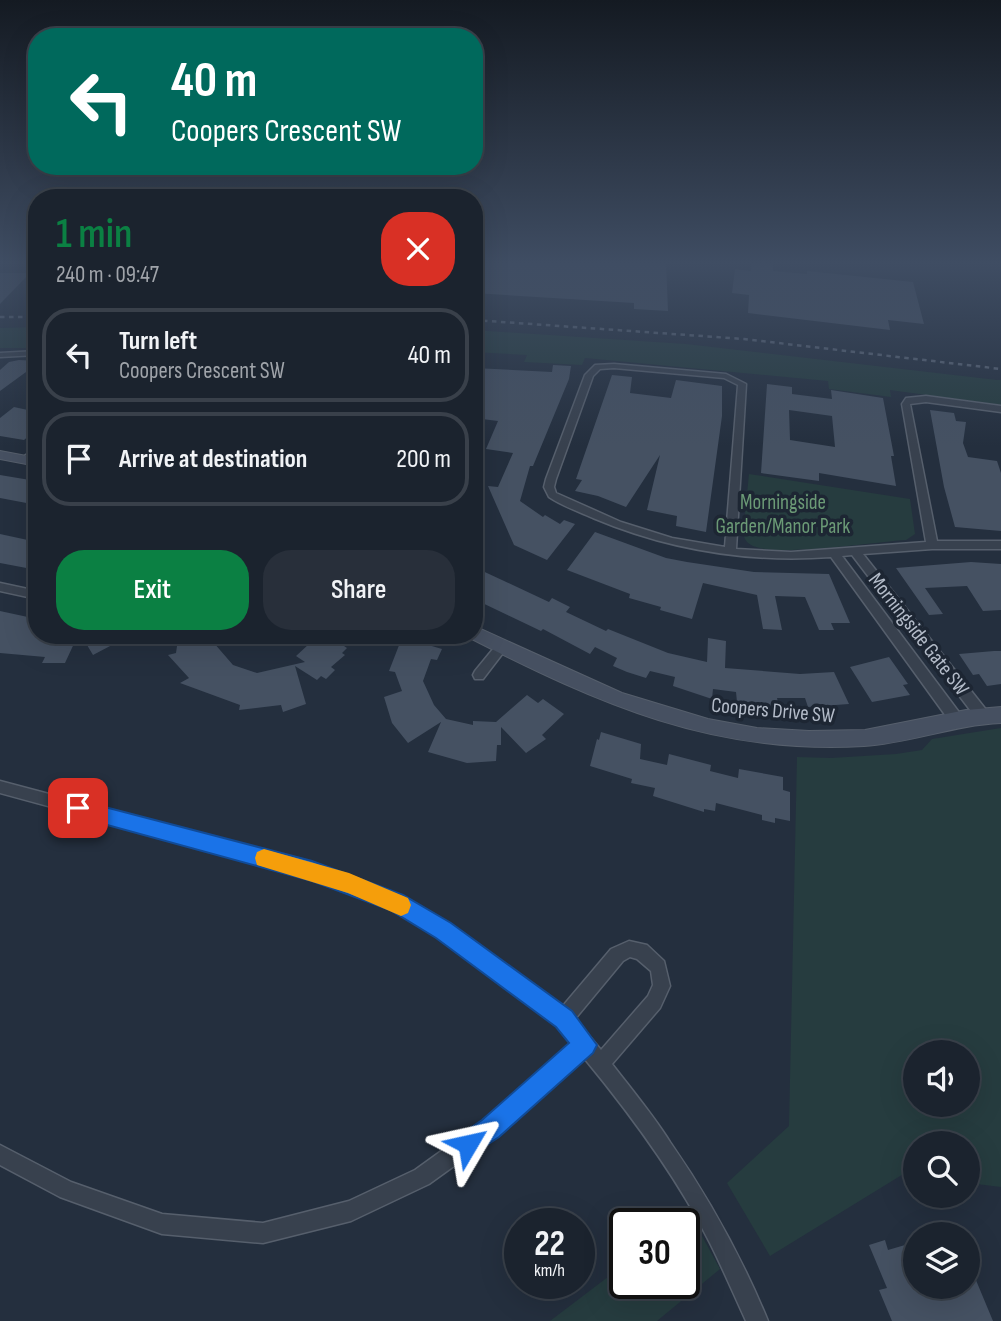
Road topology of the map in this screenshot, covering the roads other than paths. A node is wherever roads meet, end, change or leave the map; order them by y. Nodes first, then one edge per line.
1 (28, 353) edge
2 (0, 355) edge
3 (1001, 409) edge
4 (0, 455) edge
5 (28, 460) edge
6 (932, 545) junction
7 (1001, 545) edge
8 (730, 552) junction
9 (856, 552) junction
10 (835, 554) junction
11 (0, 587) edge
12 (28, 593) edge
13 (483, 636) edge
14 (502, 646) junction
15 (479, 675) dead end
16 (991, 715) edge
17 (956, 719) junction
18 (0, 787) edge
19 (564, 1019) junction
20 (585, 1045) junction
21 (601, 1064) junction
22 (0, 1155) edge
23 (757, 1321) edge

1 - 2 street
3 - 6 street
4 - 5 street
6 - 7 street
6 - 9 street
8 - 8 street
8 - 10 street
9 - 10 street
9 - 16 street, Morningside Gate SW
10 - 17 street, Morningside Gate SW
11 - 12 street
13 - 14 street, Coopers Drive SW
14 - 15 street
14 - 17 street, Coopers Drive SW
16 - 17 street, Coopers Drive SW
18 - 19 street
19 - 20 street
19 - 21 street
20 - 21 street
20 - 22 street
21 - 23 street

